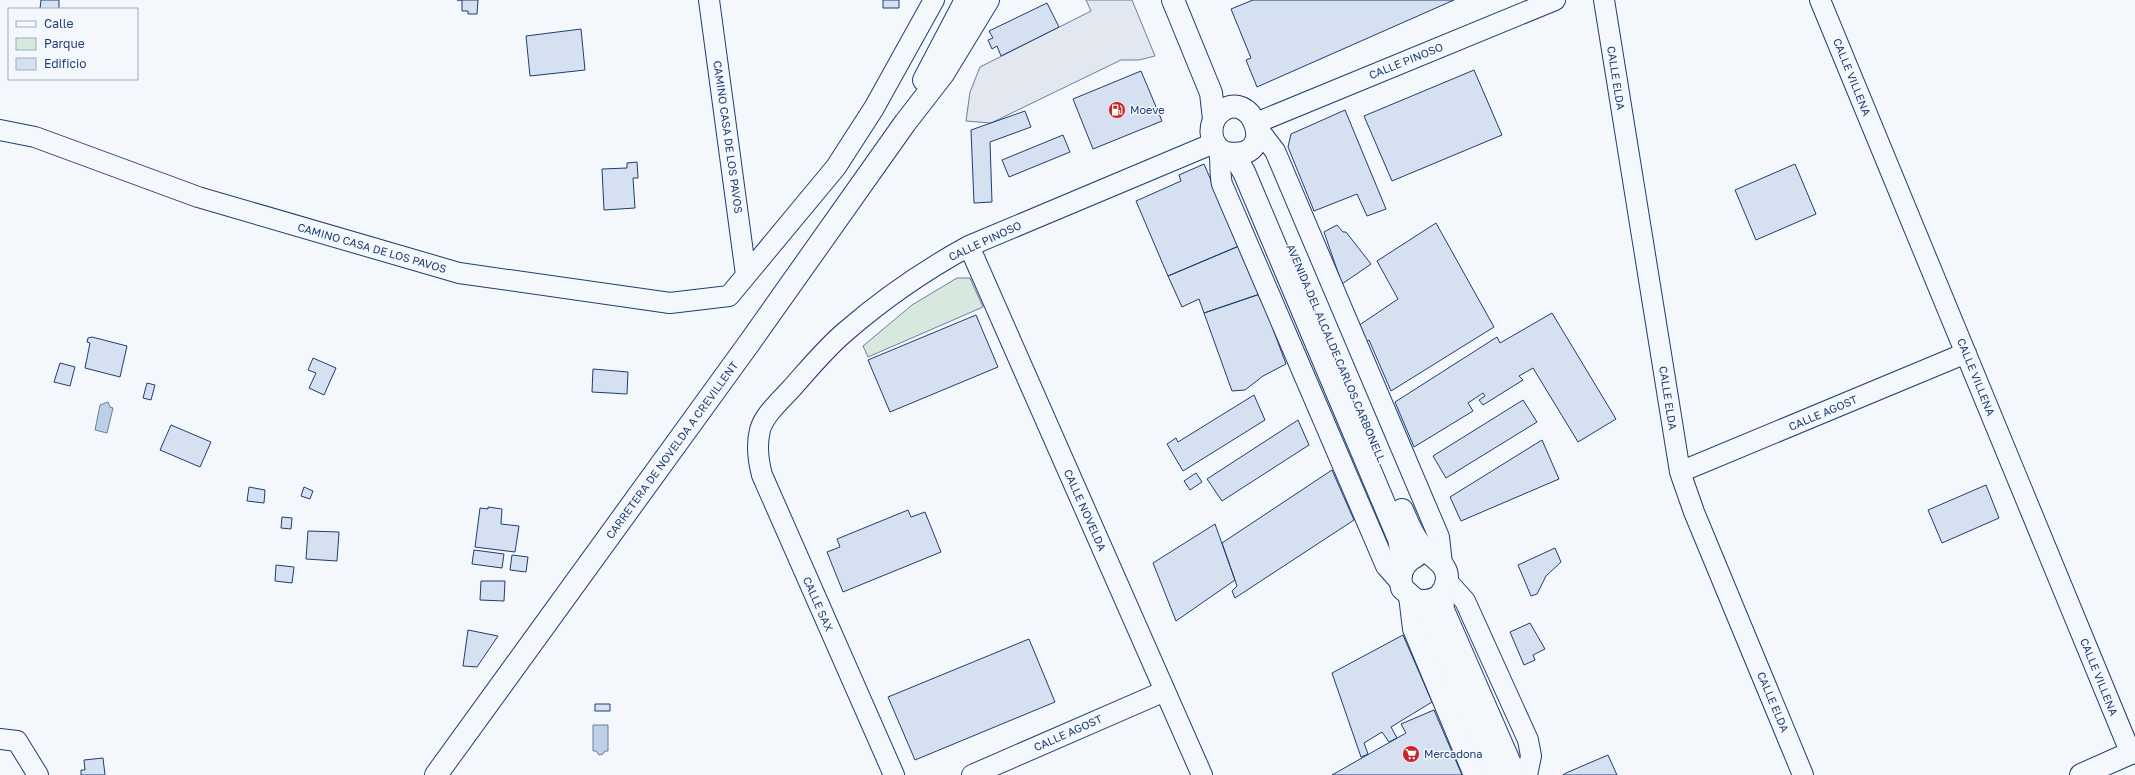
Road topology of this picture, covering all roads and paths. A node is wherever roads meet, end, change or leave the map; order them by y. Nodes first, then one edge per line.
1 (709, 0) edge
2 (934, 0) edge
3 (966, 0) edge
4 (988, 0) edge
5 (1173, 0) edge
6 (1187, 0) edge
7 (1555, 0) edge
8 (1604, 0) edge
9 (1820, 0) edge
10 (1214, 119) junction
11 (905, 124) junction
12 (1252, 126) junction
13 (0, 130) edge
14 (1220, 148) junction
15 (969, 246) junction
16 (746, 275) junction
17 (1966, 353) junction
18 (760, 429) joint
19 (1680, 472) junction
20 (1441, 573) junction
21 (1407, 586) junction
22 (1165, 691) junction
23 (0, 740) edge
24 (2133, 753) edge
25 (38, 775) edge
26 (436, 775) edge
27 (894, 775) edge
28 (972, 775) edge
29 (1202, 775) edge
30 (1474, 775) edge
31 (1496, 775) edge
32 (1515, 775) edge
33 (1527, 775) edge
34 (1803, 775) edge
35 (2081, 775) edge

1 - 16 street, CAMINO CASA DE LOS PAVOS
2 - 16 street, CAMINO CASA DE LOS PAVOS
3 - 11 main road
4 - 11 main road
5 - 10 main road
6 - 12 main road
7 - 12 street, CALLE PINOSO
8 - 19 street, CALLE ELDA
9 - 17 street, CALLE VILLENA
10 - 12 main road
10 - 14 main road
11 - 26 main road, CARRETERA DE NOVELDA A CREVILLENT
12 - 14 main road
12 - 20 main road, AVENIDA DEL ALCALDE CARLOS CARBONELL
13 - 16 street, CAMINO CASA DE LOS PAVOS
14 - 15 street, CALLE PINOSO
14 - 21 main road, AVENIDA DEL ALCALDE CARLOS CARBONELL
15 - 18 street, CALLE PINOSO
15 - 22 street, CALLE NOVELDA
17 - 19 street, CALLE AGOST
17 - 24 street, CALLE VILLENA
18 - 27 street, CALLE SAX
19 - 34 street, CALLE ELDA
20 - 21 main road
20 - 21 main road
20 - 32 main road
20 - 33 street
21 - 30 street
21 - 31 main road
22 - 28 street, CALLE AGOST
22 - 29 street, CALLE NOVELDA
23 - 25 street
24 - 35 main road

